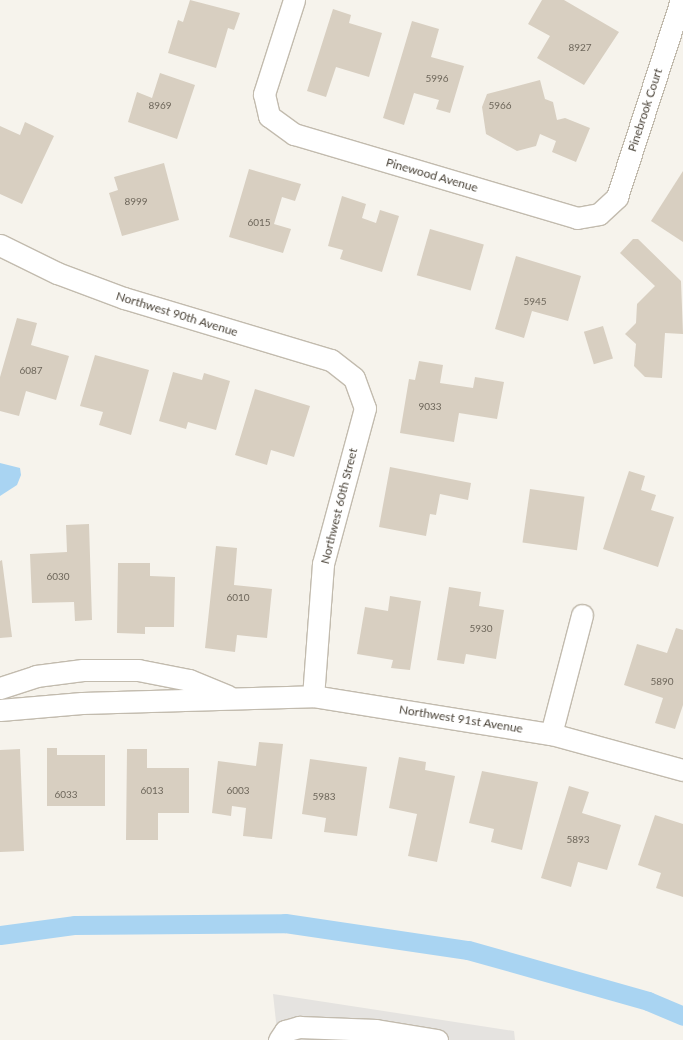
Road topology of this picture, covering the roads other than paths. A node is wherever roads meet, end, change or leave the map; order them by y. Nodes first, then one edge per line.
1 (294, 0) edge
2 (681, 0) edge
3 (599, 214) joint
4 (0, 245) edge
5 (354, 378) joint
6 (582, 615) dead end
7 (0, 688) edge
8 (313, 696) junction
9 (235, 698) junction
10 (0, 710) edge
11 (551, 734) junction
12 (683, 770) edge
13 (333, 1034) edge
14 (386, 1036) edge
15 (279, 1040) edge
16 (437, 1040) edge

1 - 3 street, Pinewood Avenue
2 - 3 street, Pinebrook Court
4 - 5 street, Northwest 90th Avenue
5 - 8 street, Northwest 60th Street
6 - 11 street
7 - 9 street, Northwest 91st Avenue
8 - 9 street, Northwest 91st Avenue
8 - 11 street, Northwest 91st Avenue
9 - 10 street, Northwest 91st Avenue
11 - 12 street, Northwest 91st Avenue
13 - 14 street
13 - 15 street
14 - 16 street

